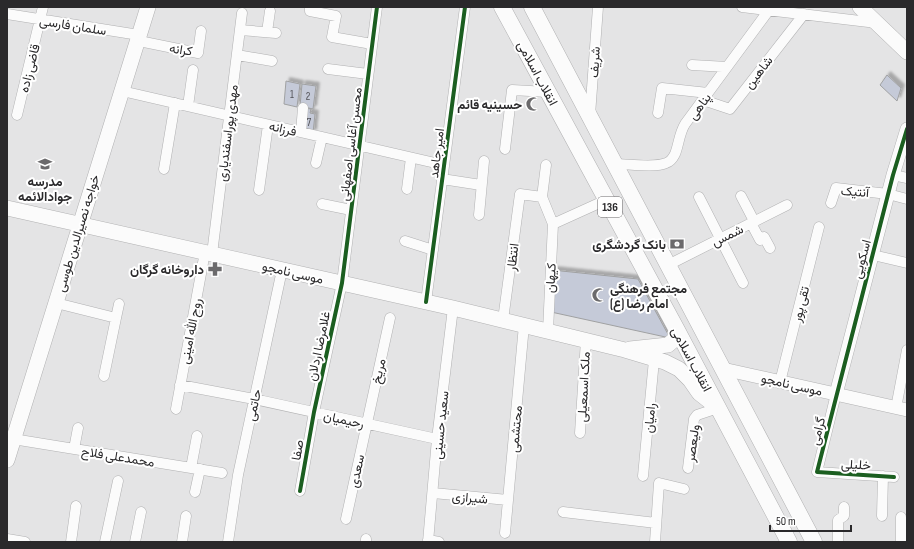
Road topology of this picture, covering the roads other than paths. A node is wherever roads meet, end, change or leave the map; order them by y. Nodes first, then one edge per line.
1 (43, 7) edge
2 (148, 7) edge
3 (310, 7) edge
4 (376, 7) edge
5 (465, 7) edge
6 (502, 7) edge
7 (532, 7) edge
8 (598, 7) edge
9 (742, 7) edge
10 (860, 7) edge
11 (769, 10) junction
12 (270, 11) dead end
13 (242, 13) dead end
14 (7, 14) edge
15 (804, 14) junction
16 (40, 20) junction
17 (877, 23) junction
18 (240, 30) junction
19 (201, 31) dead end
20 (141, 39) junction
21 (372, 44) junction
22 (907, 52) edge
23 (237, 55) junction
24 (272, 61) dead end
25 (692, 65) dead end
26 (727, 67) junction
27 (328, 69) dead end
28 (192, 70) dead end
29 (368, 74) junction
30 (122, 91) junction
31 (548, 92) junction
32 (706, 96) junction
33 (175, 103) junction
34 (188, 106) junction
35 (303, 108) dead end
36 (658, 113) dead end
37 (17, 116) dead end
38 (229, 116) junction
39 (590, 116) junction
40 (268, 125) junction
41 (907, 129) edge
42 (301, 132) junction
43 (322, 137) junction
44 (359, 146) junction
45 (505, 149) dead end
46 (411, 158) junction
47 (484, 161) dead end
48 (316, 163) dead end
49 (616, 164) junction
50 (444, 165) junction
51 (546, 165) dead end
52 (164, 169) dead end
53 (894, 175) junction
54 (907, 178) edge
55 (442, 179) junction
56 (481, 185) junction
57 (407, 189) dead end
58 (259, 190) dead end
59 (888, 194) junction
60 (742, 196) dead end
61 (542, 197) junction
62 (699, 197) dead end
63 (907, 199) edge
64 (606, 200) junction
65 (831, 203) dead end
66 (322, 204) dead end
67 (787, 205) dead end
68 (7, 208) edge
69 (351, 210) junction
70 (479, 215) dead end
71 (753, 222) junction
72 (80, 224) junction
73 (553, 224) junction
74 (819, 227) dead end
75 (721, 238) junction
76 (405, 241) dead end
77 (770, 248) dead end
78 (433, 250) junction
79 (209, 253) junction
80 (873, 255) junction
81 (907, 263) edge
82 (668, 265) junction
83 (282, 270) junction
84 (342, 283) junction
85 (743, 283) dead end
86 (426, 302) junction
87 (56, 303) junction
88 (120, 304) dead end
89 (453, 308) junction
90 (116, 318) junction
91 (390, 318) dead end
92 (504, 320) junction
93 (524, 326) junction
94 (677, 330) junction
95 (548, 331) junction
96 (586, 340) junction
97 (625, 350) junction
98 (907, 350) edge
99 (654, 360) junction
100 (723, 369) junction
101 (104, 376) dead end
102 (780, 382) junction
103 (180, 385) junction
104 (836, 394) junction
105 (254, 399) junction
106 (718, 408) junction
107 (176, 409) dead end
108 (901, 409) edge
109 (314, 412) junction
110 (13, 418) edge
111 (366, 424) junction
112 (78, 428) dead end
113 (580, 433) dead end
114 (197, 436) dead end
115 (13, 439) junction
116 (438, 439) junction
117 (74, 449) junction
118 (7, 460) edge
119 (195, 468) junction
120 (688, 468) dead end
121 (817, 472) joint
122 (222, 473) dead end
123 (643, 476) dead end
124 (883, 476) junction
125 (894, 476) dead end
126 (118, 480) dead end
127 (684, 489) dead end
128 (195, 492) dead end
129 (300, 492) dead end
130 (433, 493) junction
131 (508, 500) junction
132 (76, 506) dead end
133 (844, 507) dead end
134 (141, 512) dead end
135 (563, 512) dead end
136 (186, 516) dead end
137 (882, 516) dead end
138 (901, 518) dead end
139 (346, 519) dead end
140 (656, 523) junction
141 (505, 532) dead end
142 (7, 539) edge
143 (428, 541) edge
144 (25, 542) edge
145 (71, 542) edge
146 (105, 542) edge
147 (135, 542) edge
148 (182, 542) edge
149 (228, 542) edge
150 (439, 542) edge
151 (655, 542) edge
152 (789, 542) edge
153 (814, 542) edge
154 (838, 542) edge
155 (901, 542) edge

1 - 16 street, قاضی زاده
2 - 20 main road, خواجه نصیرالدین طوسی
3 - 21 street
4 - 21 street, محسن آغاسی اصفهانی
5 - 50 street, امیر جاهد
6 - 31 main road, انقلاب اسلامی / 136
7 - 39 main road, انقلاب اسلامی / 136
8 - 39 street, شریف
9 - 11 street
10 - 17 main road
11 - 15 street
11 - 26 street, پناهی
12 - 18 street
13 - 18 street, مهدی پوراسفندیاری
14 - 16 street, سلمان فارسی
15 - 17 street
15 - 32 street, شاهین
16 - 20 street, سلمان فارسی
16 - 37 street, قاضی زاده
17 - 22 main road
18 - 23 street, مهدی پوراسفندیاری
19 - 20 street, کرانه
20 - 30 main road, خواجه نصیرالدین طوسی
21 - 29 street, محسن آغاسی اصفهانی
23 - 24 street
23 - 38 street, مهدی پوراسفندیاری
25 - 26 street
26 - 32 street, پناهی
27 - 29 street
28 - 34 street
29 - 44 street, محسن آغاسی اصفهانی
30 - 33 street, فرزانه
30 - 72 main road, خواجه نصیرالدین طوسی
31 - 45 street
31 - 64 main road, انقلاب اسلامی / 136
32 - 36 street
32 - 49 street, پناهی
33 - 34 street, فرزانه
33 - 52 street
34 - 38 street, فرزانه
35 - 42 street
38 - 40 street, فرزانه
38 - 79 street, مهدی پوراسفندیاری
39 - 49 main road, انقلاب اسلامی / 136
40 - 42 street, فرزانه
40 - 58 street
41 - 53 street, اسکویی
42 - 43 street, فرزانه
43 - 44 street, فرزانه
43 - 48 street
44 - 46 street, فرزانه
44 - 69 street, محسن آغاسی اصفهانی
46 - 50 street, فرزانه
46 - 57 street
47 - 56 street
49 - 82 main road, انقلاب اسلامی / 136
50 - 55 street, امیر جاهد
51 - 61 street, کیهان
53 - 54 street
53 - 59 street, اسکویی
55 - 56 street
55 - 78 street, امیر جاهد
56 - 70 street
59 - 63 street
59 - 65 street, آنتیک
59 - 80 street, اسکویی
60 - 71 street
61 - 73 street, کیهان
61 - 92 street, انتظار
62 - 75 street
64 - 73 street
64 - 94 main road, انقلاب اسلامی / 136
66 - 69 street
67 - 71 street, شمس
68 - 72 main road, موسی نامجو
69 - 84 street, محسن آغاسی اصفهانی
71 - 75 street, شمس
71 - 77 street
72 - 79 main road, موسی نامجو
72 - 87 main road, خواجه نصیرالدین طوسی
73 - 95 street, کیهان
74 - 102 street, تقی پور
75 - 82 street, شمس
75 - 85 street
76 - 78 street
78 - 86 street, امیر جاهد
79 - 83 main road, موسی نامجو
79 - 103 street, روح الله امینی
80 - 81 street
80 - 104 street, اسکویی
82 - 100 main road, انقلاب اسلامی / 136
83 - 84 main road, موسی نامجو
83 - 105 street, حاتمی
84 - 86 main road, موسی نامجو
84 - 109 street, غلامرضا اردلان
86 - 89 main road, موسی نامجو
87 - 90 street
87 - 110 main road, خواجه نصیرالدین طوسی
88 - 90 street
89 - 92 main road, موسی نامجو
89 - 116 street, سعید حسینی
90 - 101 street
91 - 111 street, مریخ
92 - 93 main road, موسی نامجو
93 - 95 main road, موسی نامجو
93 - 131 street, محتشمی
94 - 97 main road, موسی نامجو
94 - 106 main road, انقلاب اسلامی / 136
95 - 96 main road, موسی نامجو
96 - 97 main road, موسی نامجو
96 - 113 street, ملک اسمعیلی
97 - 99 main road, موسی نامجو
98 - 108 street
99 - 106 main road, موسی نامجو
99 - 123 street, رامیان
100 - 102 street, موسی نامجو
100 - 153 main road, انقلاب اسلامی / 136
102 - 104 street, موسی نامجو
103 - 105 street, رحیمیان
103 - 107 street, روح الله امینی
104 - 108 street, موسی نامجو
104 - 121 street, گرامی
105 - 109 street, رحیمیان
105 - 149 street, حاتمی
106 - 120 street, ولیعصر
106 - 152 main road, انقلاب اسلامی / 136
109 - 111 street, رحیمیان
109 - 129 street, صفا
110 - 115 main road, خواجه نصیرالدین طوسی
111 - 116 street, رحیمیان
111 - 139 street, سعدی
112 - 117 street
114 - 119 street
115 - 117 street, محمدعلی فلاح
115 - 118 main road, خواجه نصیرالدین طوسی
116 - 130 street, سعید حسینی
117 - 119 street, محمدعلی فلاح
119 - 122 street, محمدعلی فلاح
119 - 128 street
121 - 124 street, خلیلی
124 - 125 street, خلیلی
124 - 137 street, خلیلی
126 - 146 street
127 - 140 street
130 - 131 street, شیرازی
130 - 143 street, سعید حسینی
131 - 141 street, محتشمی
132 - 145 street
133 - 154 street
134 - 147 street
135 - 140 street
136 - 148 street
138 - 155 street
140 - 151 street
142 - 144 street
143 - 150 street

